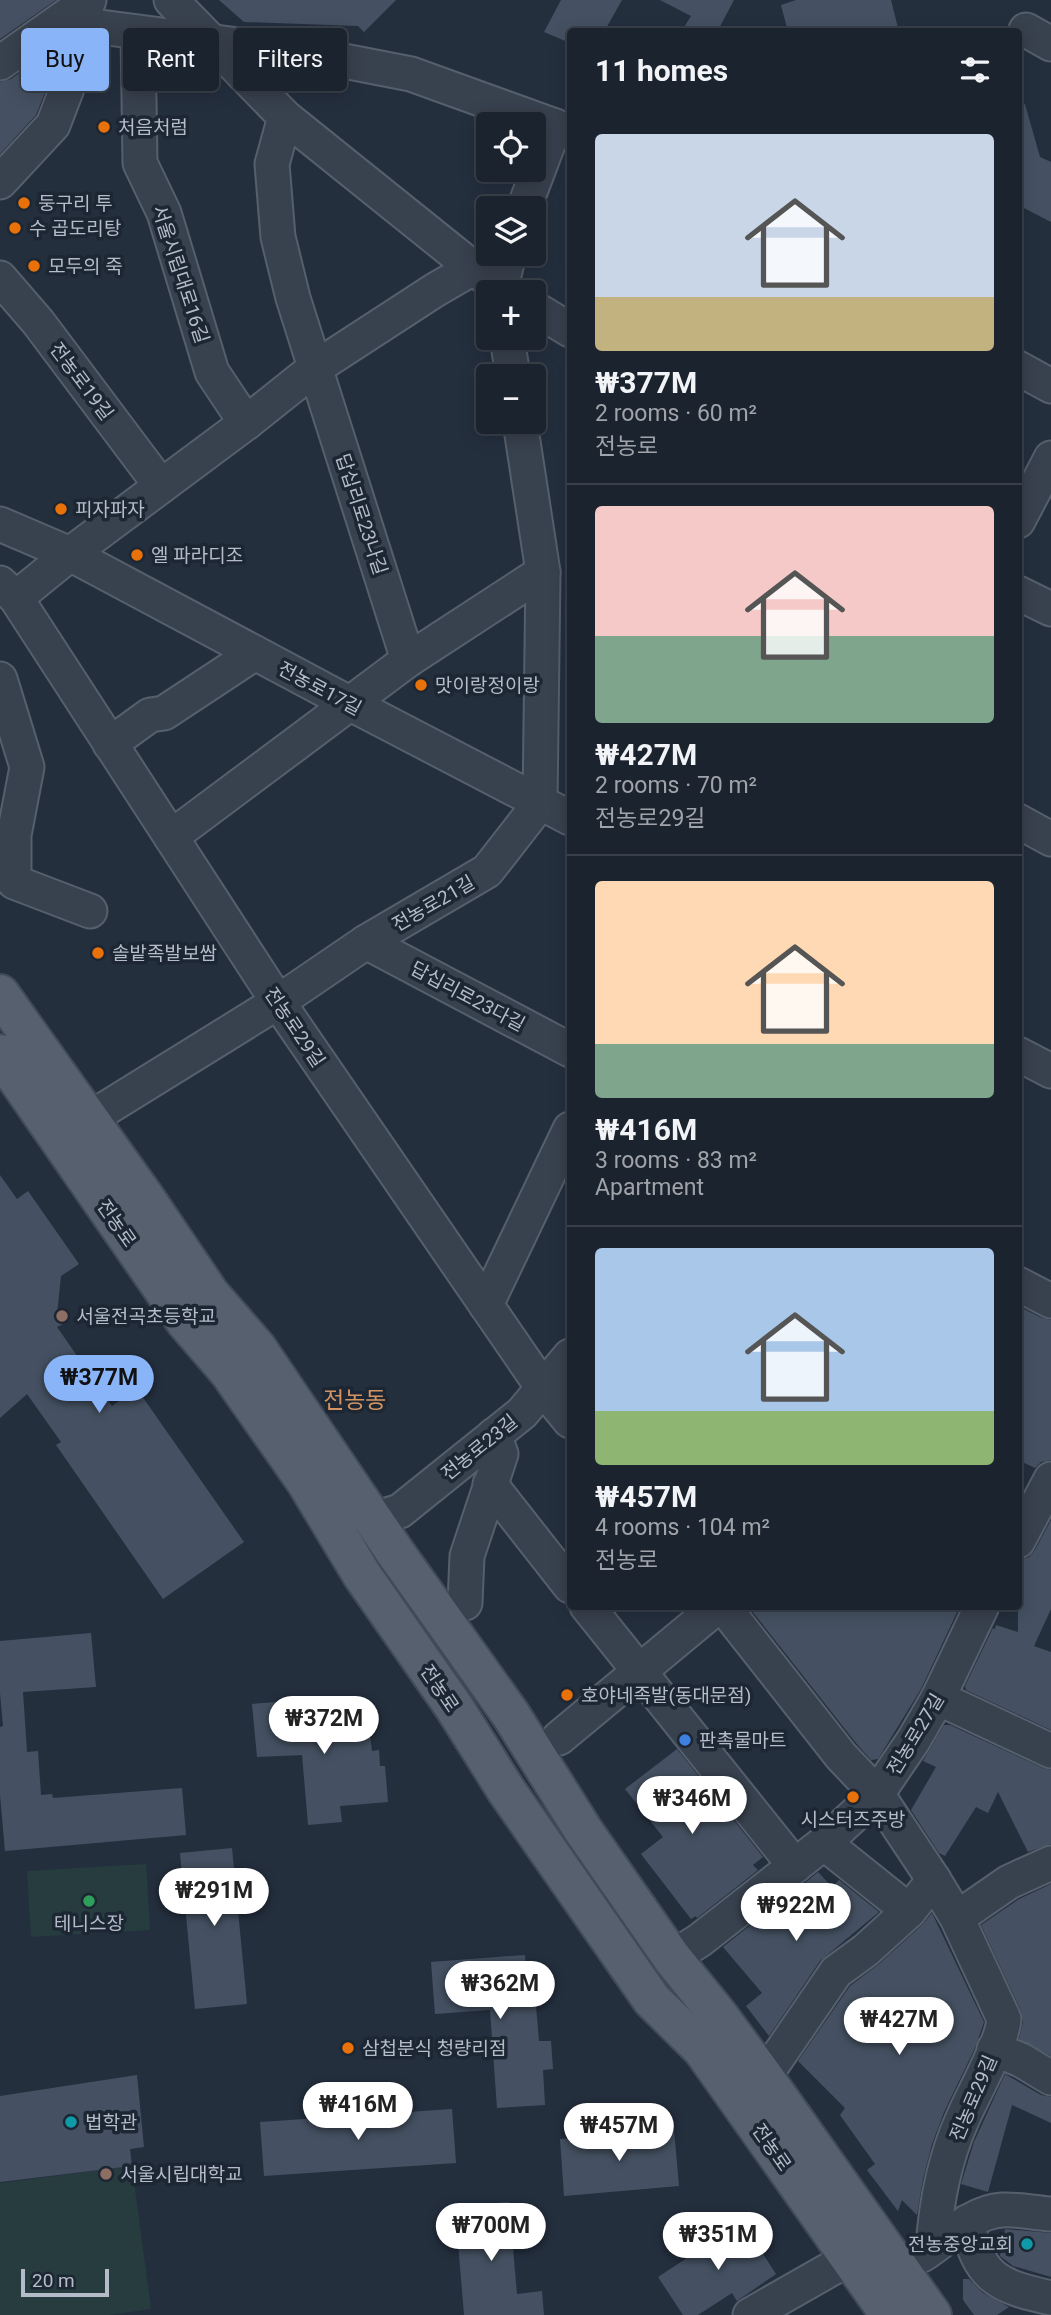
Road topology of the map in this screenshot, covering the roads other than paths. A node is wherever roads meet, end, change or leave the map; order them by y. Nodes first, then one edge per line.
1 (171, 0) edge
2 (87, 9) edge
3 (127, 28) edge
4 (199, 28) edge
5 (219, 41) edge
6 (219, 48) edge
7 (0, 63) edge
8 (139, 91) edge
9 (285, 117) junction
10 (563, 130) edge
11 (0, 182) edge
12 (530, 196) edge
13 (473, 268) junction
14 (0, 278) edge
15 (488, 280) edge
16 (546, 316) edge
17 (567, 328) edge
18 (316, 368) junction
19 (1022, 371) edge
20 (1051, 386) edge
21 (246, 423) junction
22 (523, 434) edge
23 (1051, 458) edge
24 (162, 486) junction
25 (1022, 513) edge
26 (0, 524) edge
27 (70, 554) junction
28 (557, 580) edge
29 (8, 591) edge
30 (1022, 595) edge
31 (1051, 609) edge
32 (255, 653) junction
33 (408, 660) junction
34 (0, 679) edge
35 (349, 703) junction
36 (110, 744) junction
37 (540, 803) junction
38 (567, 816) edge
39 (1022, 823) edge
40 (171, 837) junction
41 (1051, 839) edge
42 (90, 911) dead end
43 (366, 942) junction
44 (0, 994) edge
45 (278, 1002) junction
46 (567, 1047) edge
47 (0, 1054) edge
48 (1022, 1056) edge
49 (1051, 1071) edge
50 (89, 1119) junction
51 (567, 1135) edge
52 (1022, 1286) edge
53 (1051, 1301) edge
54 (486, 1305) junction
55 (567, 1360) edge
56 (543, 1388) junction
57 (567, 1417) edge
58 (494, 1435) junction
59 (1051, 1479) edge
60 (489, 1484) junction
61 (374, 1520) junction
62 (1022, 1533) edge
63 (567, 1582) edge
64 (465, 1602) dead end
65 (590, 1610) edge
66 (716, 1610) edge
67 (724, 1610) edge
68 (974, 1610) edge
69 (639, 1672) junction
70 (938, 1698) junction
71 (550, 1751) junction
72 (1051, 1751) edge
73 (506, 1790) junction
74 (877, 1794) junction
75 (824, 1843) junction
76 (795, 1866) junction
77 (1044, 1866) edge
78 (934, 1880) junction
79 (909, 1911) junction
80 (957, 1919) junction
81 (672, 1958) junction
82 (994, 2049) junction
83 (764, 2077) junction
84 (1051, 2078) edge
85 (1051, 2214) edge
86 (967, 2222) junction
87 (933, 2247) junction
88 (850, 2258) junction
89 (900, 2270) junction
90 (1051, 2298) edge
91 (750, 2315) edge
92 (890, 2315) edge
93 (932, 2315) edge

1 - 4 street
2 - 3 street
2 - 7 street
2 - 11 street
5 - 10 street
6 - 9 street
8 - 21 street, 서울시립대로16길
9 - 13 street
9 - 18 street
10 - 12 street
13 - 15 street
13 - 18 street
14 - 24 street, 전농로19길
16 - 17 street
18 - 21 street
18 - 33 street, 답십리로23나길
19 - 20 street
21 - 24 street
22 - 28 street
23 - 25 street
24 - 27 street
26 - 27 street, 전농로17길
27 - 29 street
27 - 32 street, 전농로17길
28 - 33 street
28 - 37 street
29 - 36 street, 전농로29길
30 - 31 street
32 - 35 street, 전농로17길
32 - 36 street
33 - 35 street
34 - 42 street
35 - 37 street, 전농로17길
35 - 40 street
36 - 40 street, 전농로29길
37 - 38 street, 전농로17길
37 - 43 street, 전농로21길
39 - 41 street
40 - 45 street, 전농로29길
43 - 45 street, 전농로21길
43 - 46 street, 답십리로23다길
44 - 50 main road, 전농로
45 - 50 street, 전농로21길
45 - 54 street, 전농로29길
47 - 73 main road, 전농로
48 - 49 street
50 - 61 main road, 전농로
51 - 54 street
52 - 53 street
54 - 56 street, 전농로29길
55 - 56 street, 전농로23길
56 - 57 street, 전농로29길
56 - 58 street, 전농로23길
58 - 60 street
58 - 61 street, 전농로23길
59 - 62 street
60 - 63 street
60 - 64 street
61 - 71 main road, 전농로
65 - 69 street
66 - 69 street
67 - 74 street, 전농로29길
68 - 70 street, 전농로27길
69 - 71 street
69 - 76 street
70 - 72 street
70 - 74 street, 전농로27길
71 - 73 main road
71 - 81 main road, 전농로
73 - 88 main road, 전농로
74 - 75 street, 전농로27길
74 - 78 street, 전농로29길
75 - 76 street, 전농로27길
75 - 79 street
76 - 81 street, 전농로27길
77 - 80 street
78 - 79 street
78 - 80 street, 전농로29길
79 - 83 street
80 - 82 street, 전농로29길
81 - 83 main road, 전농로
82 - 84 street
82 - 87 street, 전농로29길
83 - 89 main road, 전농로
85 - 86 street
86 - 87 street
86 - 90 street
87 - 89 street
88 - 91 street
88 - 92 main road, 전농로
89 - 93 main road, 전농로

